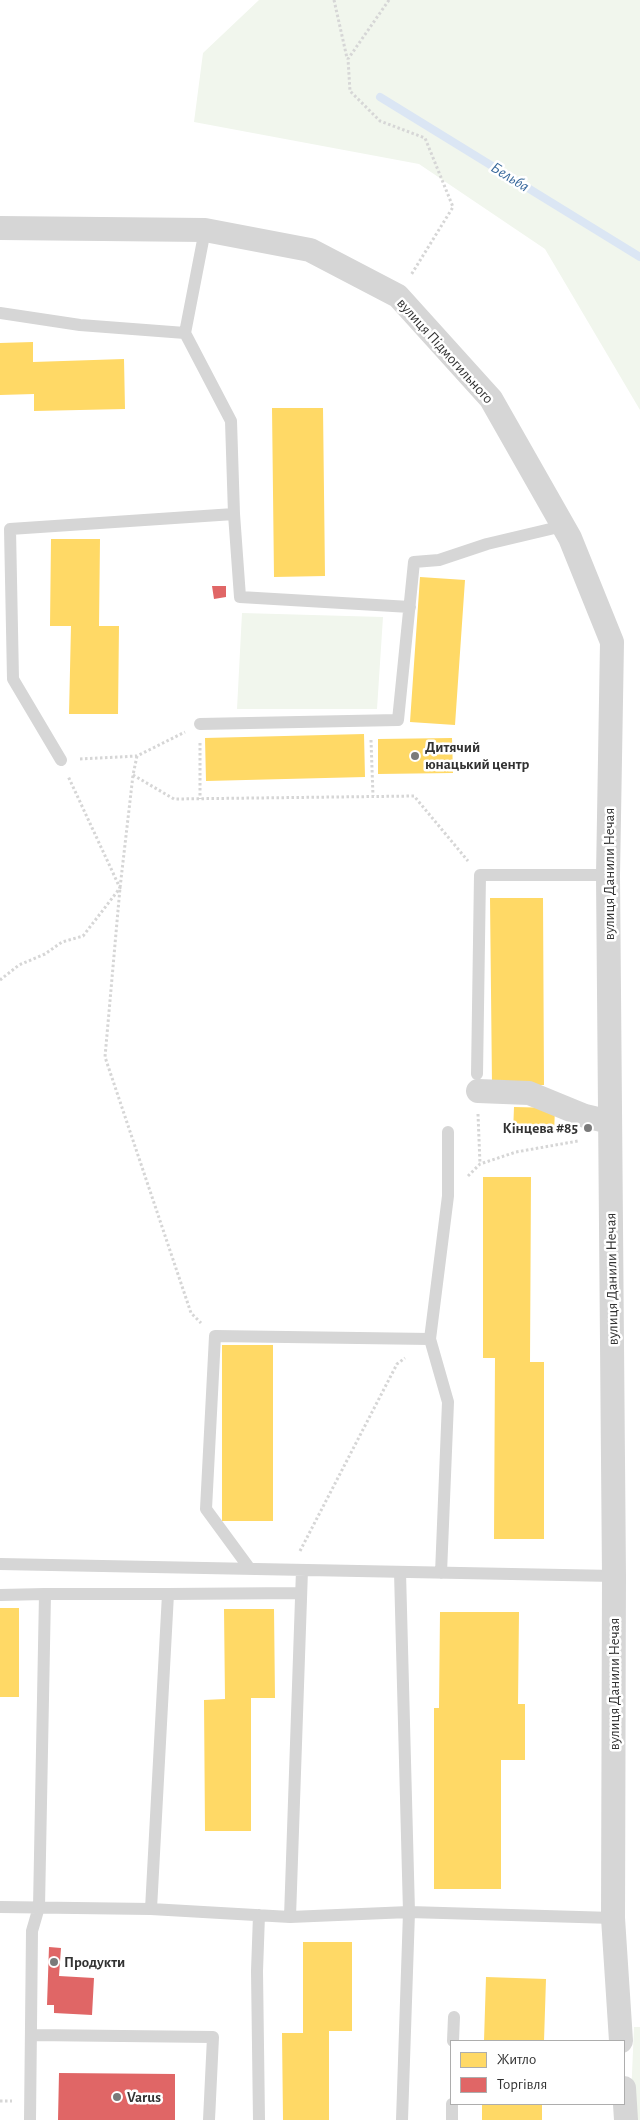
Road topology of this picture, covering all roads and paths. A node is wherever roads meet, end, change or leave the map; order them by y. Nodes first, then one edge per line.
1 (334, 0) edge
2 (389, 0) edge
3 (348, 59) junction
4 (0, 228) edge
5 (205, 230) junction
6 (398, 296) junction
7 (0, 313) edge
8 (184, 333) junction
9 (234, 514) junction
10 (564, 526) junction
11 (410, 607) junction
12 (370, 721) junction
13 (200, 724) junction
14 (137, 756) junction
15 (61, 760) junction
16 (133, 776) junction
17 (373, 796) junction
18 (200, 799) junction
19 (480, 875) junction
20 (608, 875) junction
21 (120, 888) junction
22 (0, 980) edge
23 (477, 1082) junction
24 (610, 1129) junction
25 (448, 1132) dead end
26 (480, 1164) junction
27 (448, 1196) junction
28 (191, 1313) dead end
29 (430, 1339) junction
30 (0, 1564) edge
31 (250, 1569) junction
32 (297, 1570) junction
33 (400, 1572) junction
34 (441, 1573) junction
35 (614, 1576) junction
36 (302, 1593) junction
37 (45, 1594) junction
38 (168, 1594) junction
39 (0, 1595) edge
40 (0, 1907) edge
41 (40, 1907) junction
42 (151, 1909) junction
43 (409, 1912) junction
44 (260, 1915) junction
45 (290, 1917) junction
46 (614, 1918) junction
47 (454, 2017) dead end
48 (32, 2035) junction
49 (454, 2040) edge
50 (621, 2040) edge
51 (625, 2104) edge
52 (452, 2105) edge
53 (30, 2120) edge
54 (209, 2120) edge
55 (259, 2120) edge
56 (402, 2120) edge
57 (452, 2120) edge
58 (626, 2120) edge

1 - 3 path
2 - 3 path
3 - 6 path
4 - 5 street, вулиця Підмогильного
5 - 6 street, вулиця Підмогильного
5 - 8 lane
6 - 10 street, вулиця Підмогильного
7 - 8 lane
8 - 9 lane
9 - 11 lane
9 - 15 lane
10 - 11 lane
10 - 20 street, вулиця Данили Нечая
11 - 12 lane
12 - 13 lane
12 - 17 path
13 - 14 path
13 - 18 path
14 - 15 path
14 - 16 path
15 - 21 path
16 - 18 path
16 - 21 path
17 - 18 path
17 - 19 path
19 - 20 lane
19 - 23 lane
20 - 24 street, вулиця Данили Нечая
21 - 22 path
21 - 28 path
23 - 24 street
23 - 26 path
24 - 26 path
24 - 35 street, вулиця Данили Нечая
25 - 27 lane
26 - 27 path
27 - 29 lane
29 - 31 lane
29 - 32 path
29 - 34 lane
30 - 31 lane
31 - 32 lane
32 - 33 lane
32 - 36 lane
33 - 34 lane
33 - 43 lane
34 - 35 lane
35 - 46 street, вулиця Данили Нечая
36 - 38 lane
36 - 45 lane
37 - 38 lane
37 - 39 lane
37 - 41 lane
38 - 42 lane
40 - 41 lane
41 - 42 lane
41 - 48 lane
42 - 44 lane
43 - 45 lane
43 - 46 lane
43 - 56 lane
44 - 45 lane
44 - 55 lane
46 - 50 street, вулиця Данили Нечая
47 - 49 lane
48 - 53 lane
48 - 54 lane
51 - 58 street
52 - 57 lane

